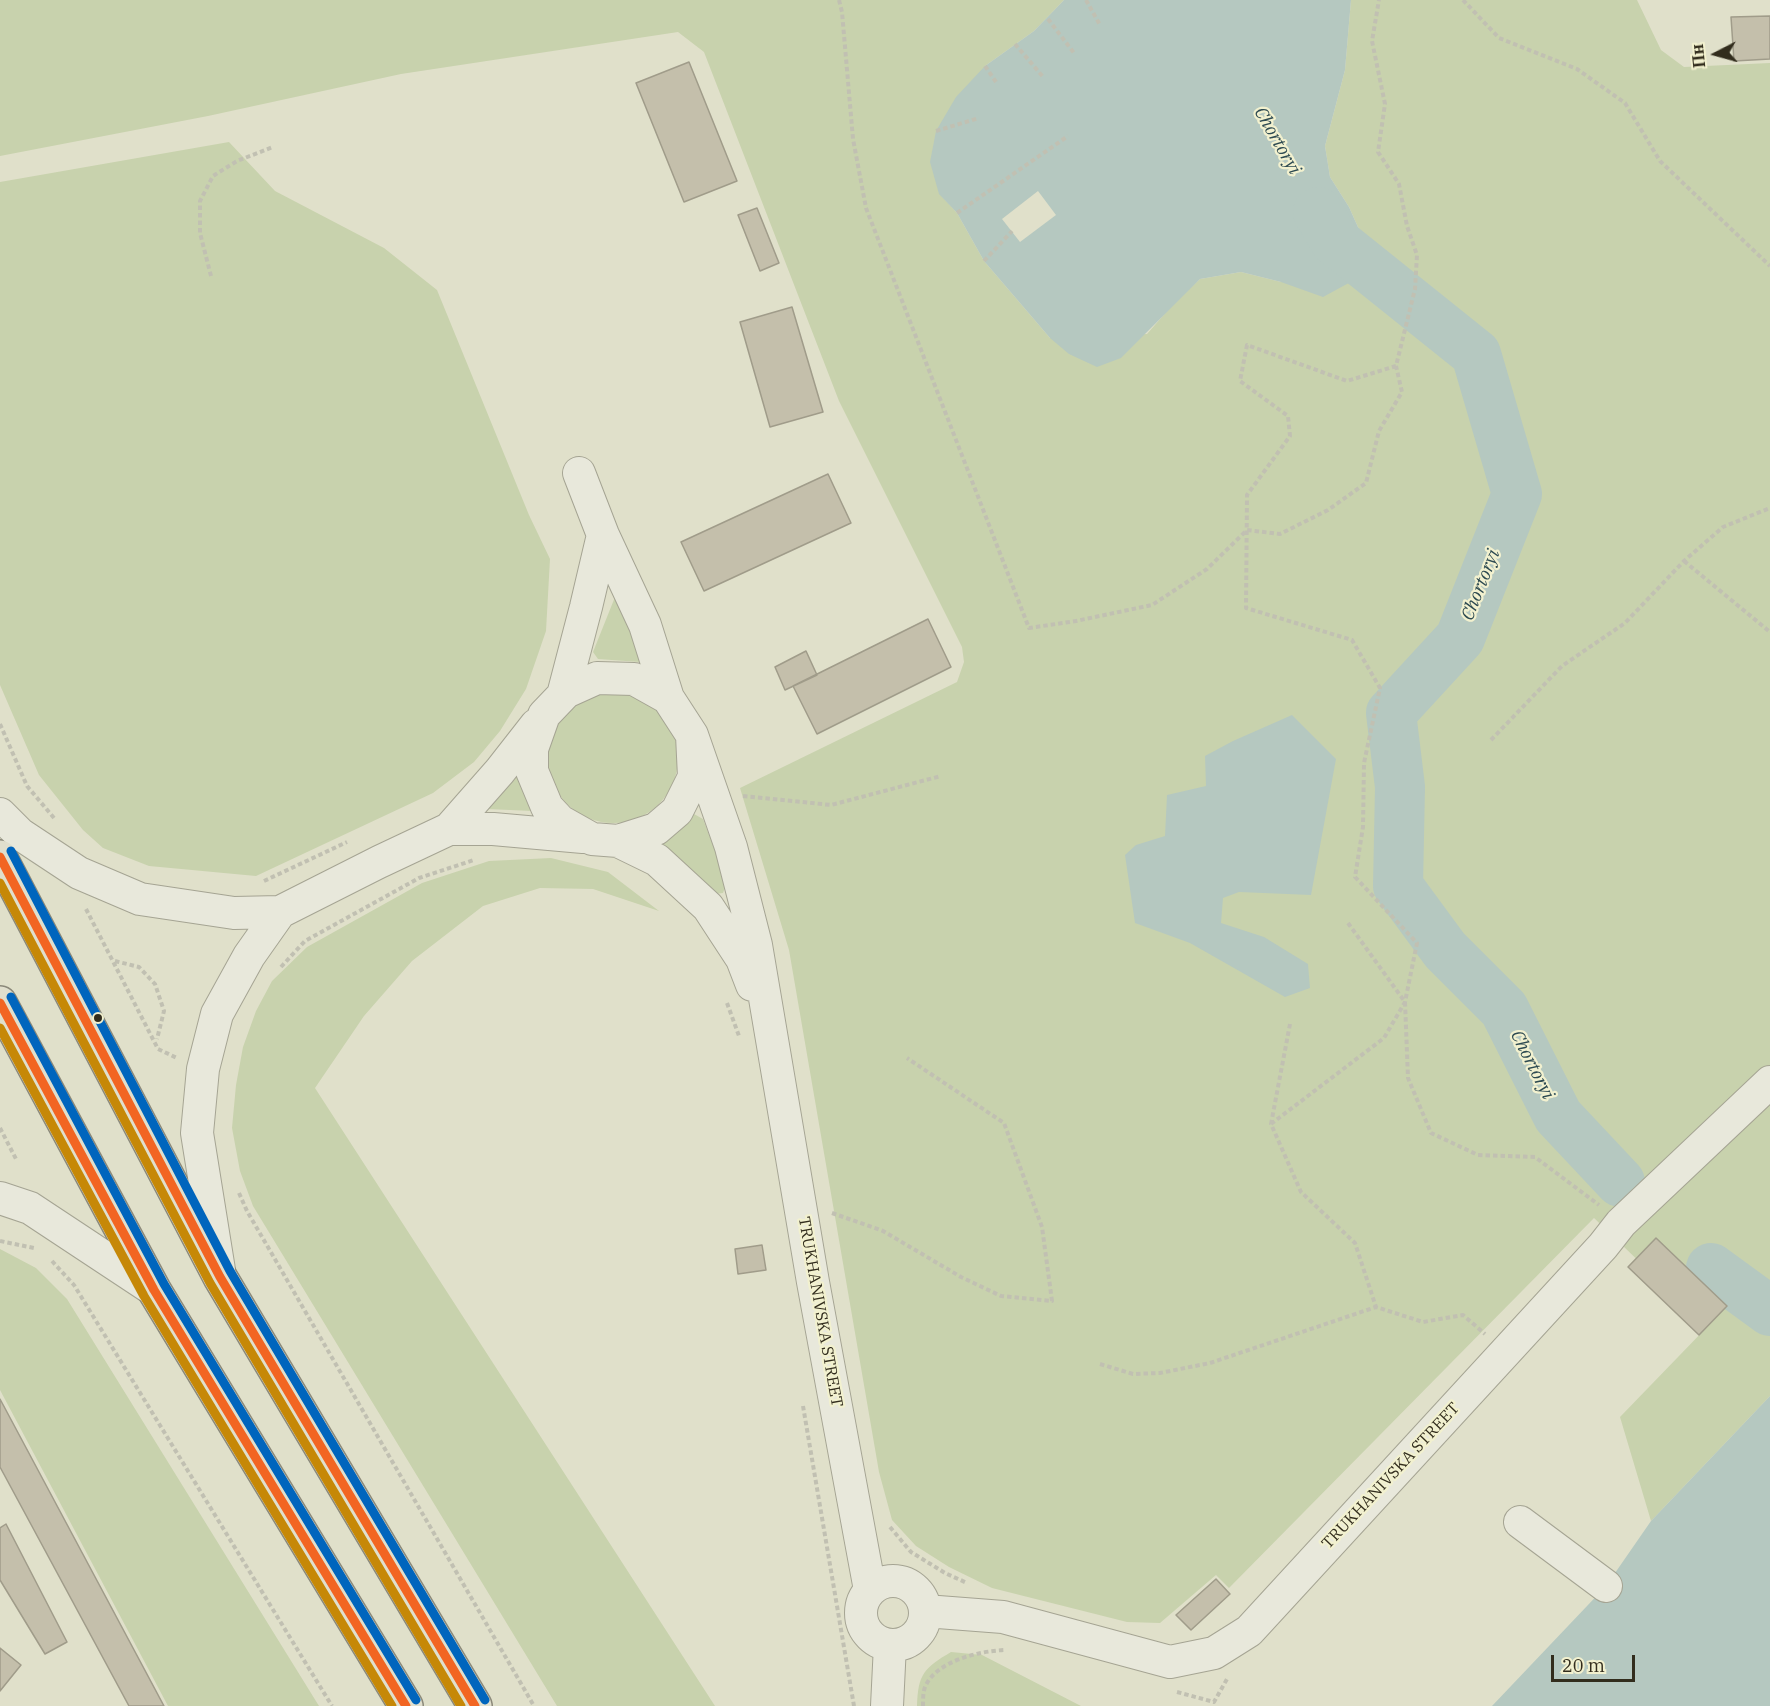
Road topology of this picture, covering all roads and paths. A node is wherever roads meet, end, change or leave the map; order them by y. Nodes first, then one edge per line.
1 (839, 0) edge
2 (1086, 0) edge
3 (1379, 0) edge
4 (1463, 0) edge
5 (1048, 19) dead end
6 (1100, 25) dead end
7 (1015, 44) dead end
8 (1074, 53) dead end
9 (985, 66) dead end
10 (1044, 78) dead end
11 (996, 82) dead end
12 (979, 118) dead end
13 (936, 131) dead end
14 (1068, 135) dead end
15 (273, 147) dead end
16 (957, 213) dead end
17 (1012, 231) dead end
18 (984, 261) dead end
19 (1770, 266) edge
20 (211, 276) dead end
21 (1396, 366) junction
22 (579, 473) dead end
23 (1770, 508) edge
24 (1247, 530) junction
25 (603, 535) junction
26 (1684, 561) junction
27 (1770, 632) edge
28 (668, 698) junction
29 (554, 705) junction
30 (0, 724) edge
31 (692, 735) junction
32 (1491, 740) dead end
33 (941, 776) dead end
34 (736, 795) dead end
35 (0, 814) edge
36 (55, 819) dead end
37 (449, 830) junction
38 (353, 839) dead end
39 (605, 840) junction
40 (0, 858) edge
41 (479, 859) dead end
42 (258, 884) dead end
43 (82, 900) dead end
44 (280, 912) junction
45 (1348, 923) dead end
46 (114, 961) junction
47 (278, 970) dead end
48 (725, 996) dead end
49 (1405, 1002) junction
50 (0, 1003) edge
51 (1290, 1024) dead end
52 (772, 1034) junction
53 (157, 1039) dead end
54 (741, 1041) dead end
55 (907, 1058) dead end
56 (203, 1069) junction
57 (1770, 1082) edge
58 (1271, 1124) junction
59 (0, 1128) edge
60 (16, 1159) dead end
61 (235, 1184) dead end
62 (0, 1198) edge
63 (831, 1224) dead end
64 (1612, 1234) junction
65 (0, 1241) edge
66 (42, 1250) dead end
67 (50, 1259) dead end
68 (220, 1276) junction
69 (153, 1290) junction
70 (1376, 1307) junction
71 (1501, 1357) junction
72 (1100, 1364) dead end
73 (802, 1403) dead end
74 (1520, 1522) dead end
75 (886, 1523) dead end
76 (972, 1586) dead end
77 (1606, 1586) dead end
78 (870, 1590) junction
79 (925, 1611) junction
80 (890, 1645) junction
81 (1010, 1649) dead end
82 (1232, 1672) dead end
83 (1168, 1690) dead end
84 (332, 1706) edge
85 (406, 1706) edge
86 (475, 1706) edge
87 (534, 1706) edge
88 (854, 1706) edge
89 (887, 1706) edge
90 (923, 1706) edge

1 - 24 path
2 - 6 path
3 - 21 path
4 - 19 path
5 - 8 path
7 - 10 path
9 - 11 path
12 - 13 path
14 - 16 path
15 - 20 path
17 - 18 path
21 - 24 path
21 - 24 path
22 - 25 street
23 - 26 path
24 - 49 path
25 - 28 street
25 - 29 street
26 - 27 path
26 - 32 path
28 - 29 street
28 - 31 street
29 - 37 street, TRUKHANIVSKA STREET
29 - 39 street
30 - 36 path
31 - 39 street
31 - 52 street, TRUKHANIVSKA STREET
33 - 34 path
35 - 44 street, TRUKHANIVSKA STREET
37 - 39 street, TRUKHANIVSKA STREET
37 - 44 street, TRUKHANIVSKA STREET
38 - 42 path
39 - 52 street, TRUKHANIVSKA STREET
40 - 68 main road
41 - 47 path
43 - 46 path
44 - 56 street, TRUKHANIVSKA STREET
45 - 49 path
46 - 53 path
46 - 56 path
48 - 54 path
49 - 58 path
49 - 64 path
50 - 69 main road
51 - 58 path
52 - 78 street, TRUKHANIVSKA STREET
55 - 63 path
56 - 68 street, TRUKHANIVSKA STREET
57 - 64 street, TRUKHANIVSKA STREET
58 - 70 path
59 - 60 path
61 - 87 path
62 - 69 street
64 - 71 street, TRUKHANIVSKA STREET
65 - 66 path
67 - 84 path
68 - 86 main road
69 - 85 main road
70 - 71 path
70 - 72 path
71 - 79 street, TRUKHANIVSKA STREET
73 - 88 path
74 - 77 street
75 - 76 path
78 - 79 street
78 - 80 street
79 - 80 street
80 - 89 street
81 - 90 path
82 - 83 path

